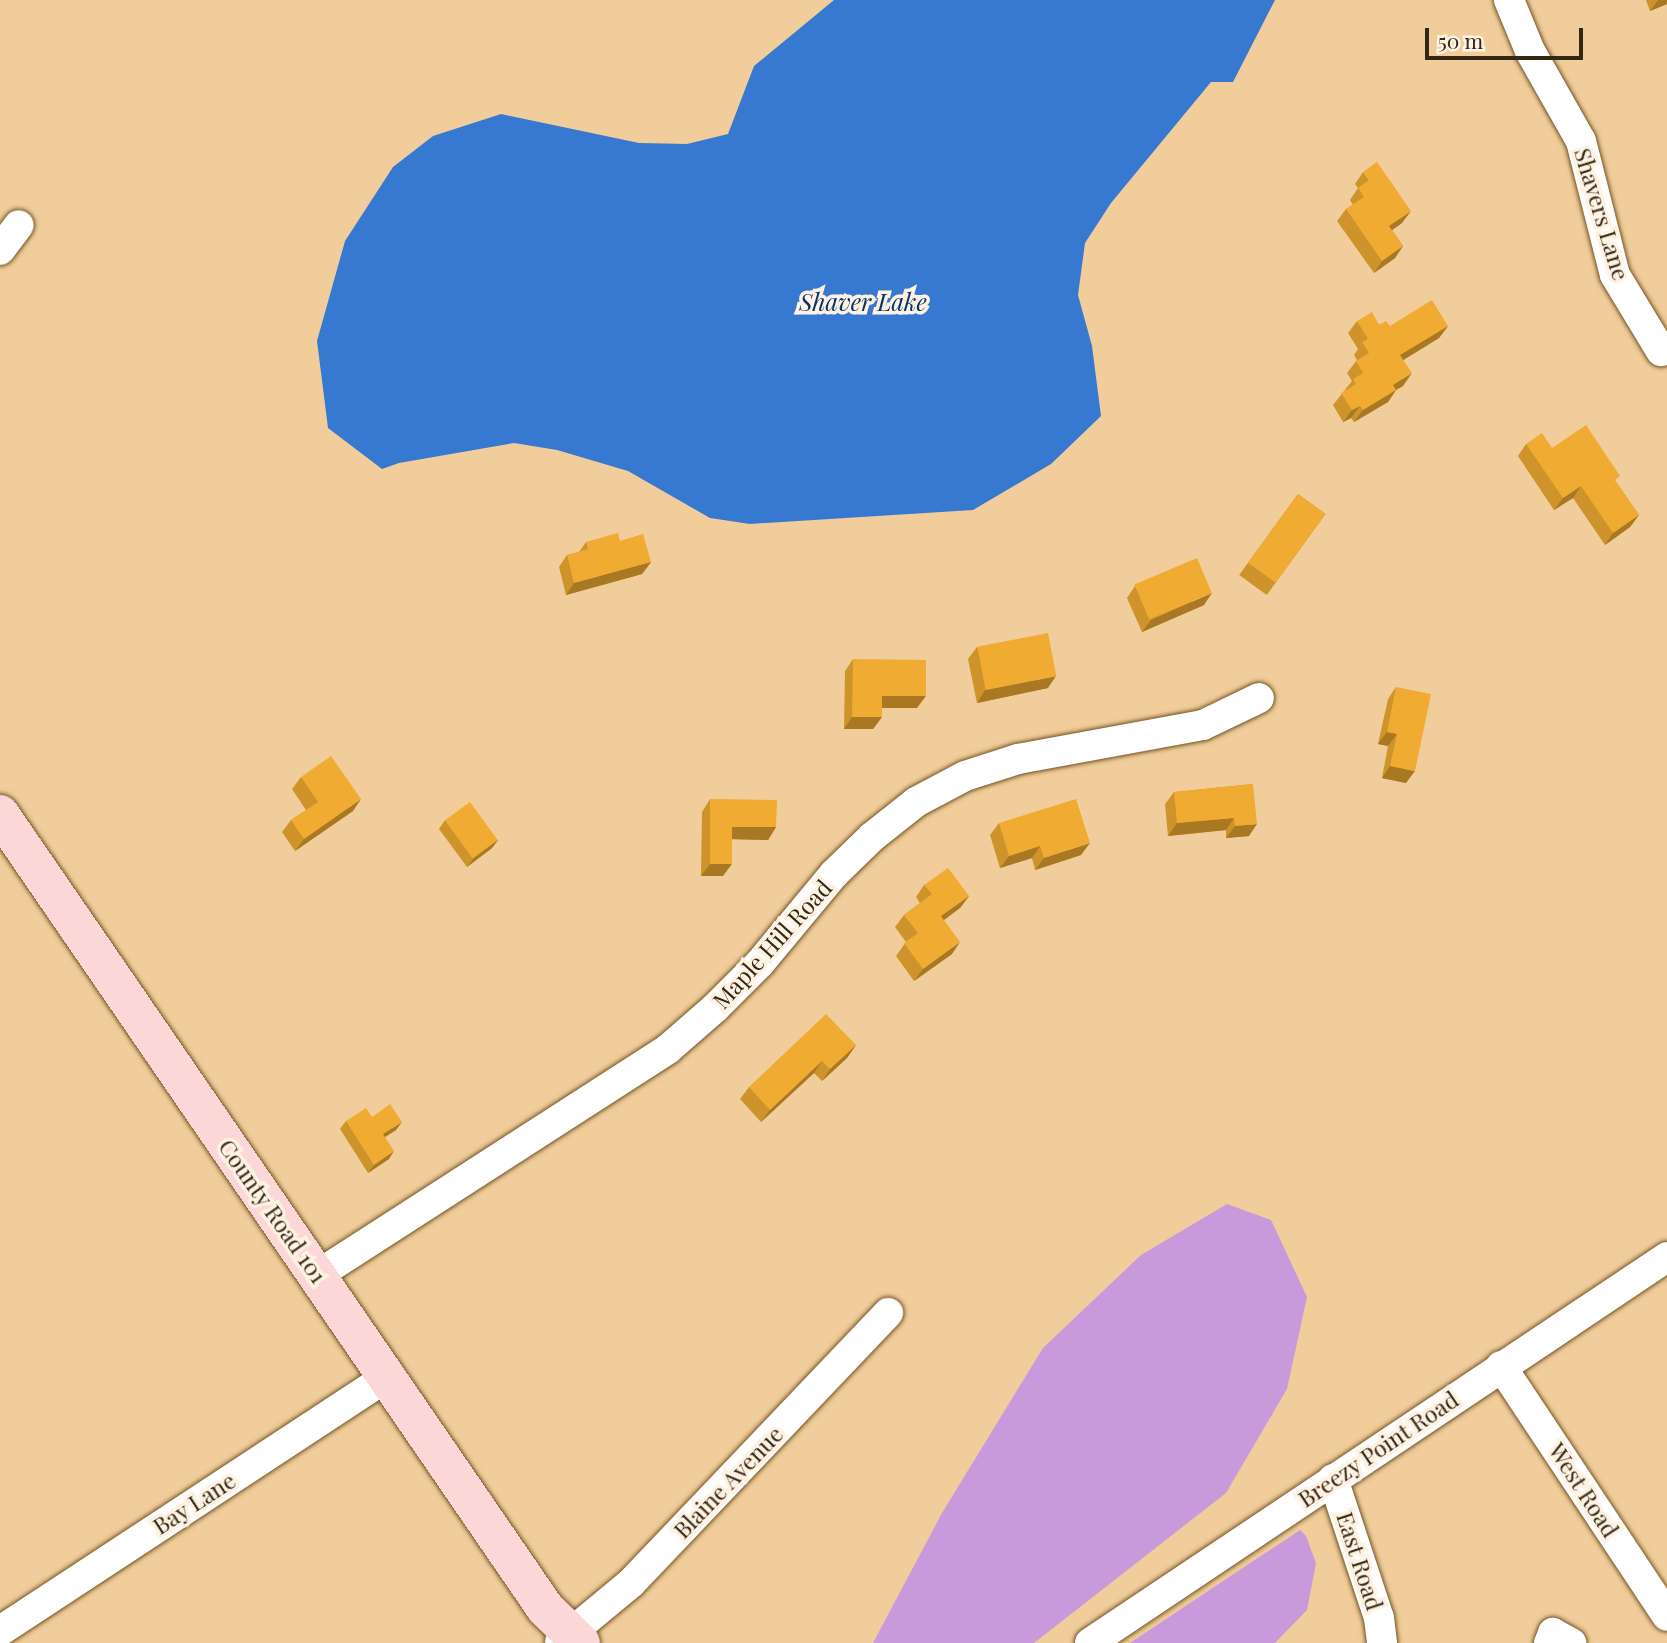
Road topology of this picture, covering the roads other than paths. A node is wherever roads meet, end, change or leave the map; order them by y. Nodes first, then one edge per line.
1 (1509, 0) edge
2 (19, 225) dead end
3 (0, 250) edge
4 (1661, 351) dead end
5 (1259, 698) dead end
6 (3, 826) edge
7 (1667, 1257) edge
8 (319, 1274) junction
9 (888, 1313) dead end
10 (1501, 1366) junction
11 (388, 1376) junction
12 (1333, 1479) junction
13 (1667, 1616) edge
14 (0, 1631) edge
15 (563, 1634) edge
16 (1090, 1643) edge
17 (1382, 1643) edge
18 (1549, 1643) edge
19 (1571, 1643) edge

1 - 4 street, Shavers Lane
2 - 3 street
5 - 8 street, Maple Hill Road
6 - 8 main road, County Road 101
7 - 10 street, Breezy Point Road
8 - 11 main road, County Road 101
9 - 15 street, Blaine Avenue
10 - 12 street, Breezy Point Road
10 - 13 street, West Road
11 - 14 street, Bay Lane
11 - 15 main road, County Road 101
12 - 16 street, Breezy Point Road
12 - 17 street, East Road
18 - 19 street

